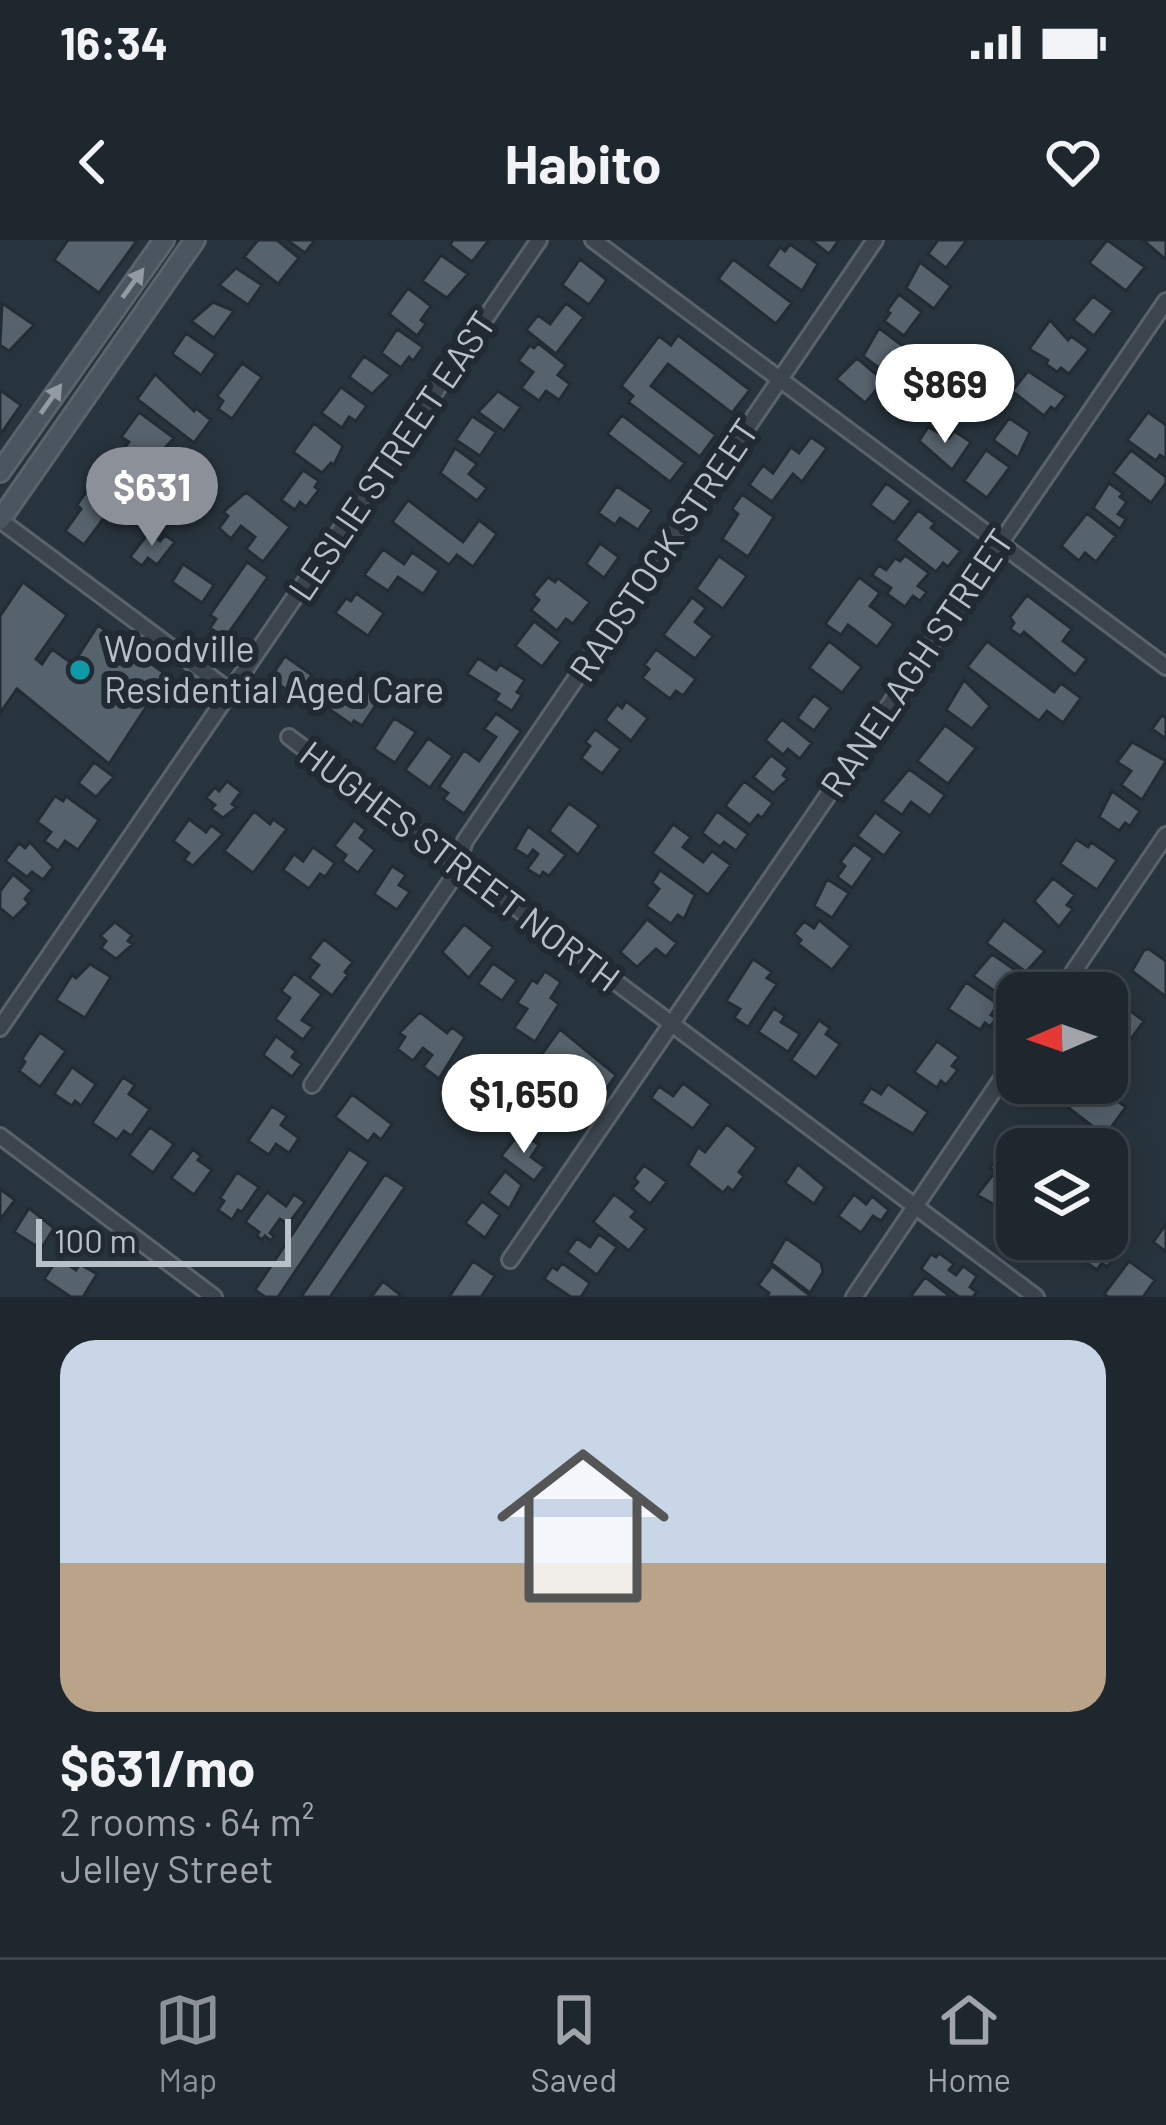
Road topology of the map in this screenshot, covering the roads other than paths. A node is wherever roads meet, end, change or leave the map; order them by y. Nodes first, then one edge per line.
1 (164, 240) edge
2 (195, 240) edge
3 (539, 240) edge
4 (593, 240) edge
5 (874, 240) edge
6 (1166, 301) edge
7 (778, 381) junction
8 (0, 472) edge
9 (0, 520) edge
10 (998, 543) junction
11 (1166, 667) edge
12 (231, 692) junction
13 (289, 737) dead end
14 (1166, 835) edge
15 (457, 862) junction
16 (1073, 972) edge
17 (671, 1026) junction
18 (0, 1028) edge
19 (312, 1085) dead end
20 (996, 1087) edge
21 (0, 1136) edge
22 (915, 1208) junction
23 (510, 1260) dead end
24 (214, 1297) edge
25 (854, 1297) edge
26 (1036, 1297) edge

8 -> 1 main road
2 - 9 main road
3 - 12 street, LESLIE STREET EAST
4 - 7 street
5 - 7 street, RADSTOCK STREET
6 - 10 street, RANELAGH STREET
7 - 10 street
7 - 15 street, RADSTOCK STREET
9 - 12 street
10 - 11 street
10 - 17 street, RANELAGH STREET
12 - 18 street, LESLIE STREET EAST
13 - 15 street, HUGHES STREET NORTH
14 - 16 street
15 - 17 street, HUGHES STREET NORTH
15 - 19 street, RADSTOCK STREET
17 - 22 street, HUGHES STREET NORTH
17 - 23 street, RANELAGH STREET
20 - 22 street
21 - 24 street
22 - 25 street
22 - 26 street, HUGHES STREET NORTH

